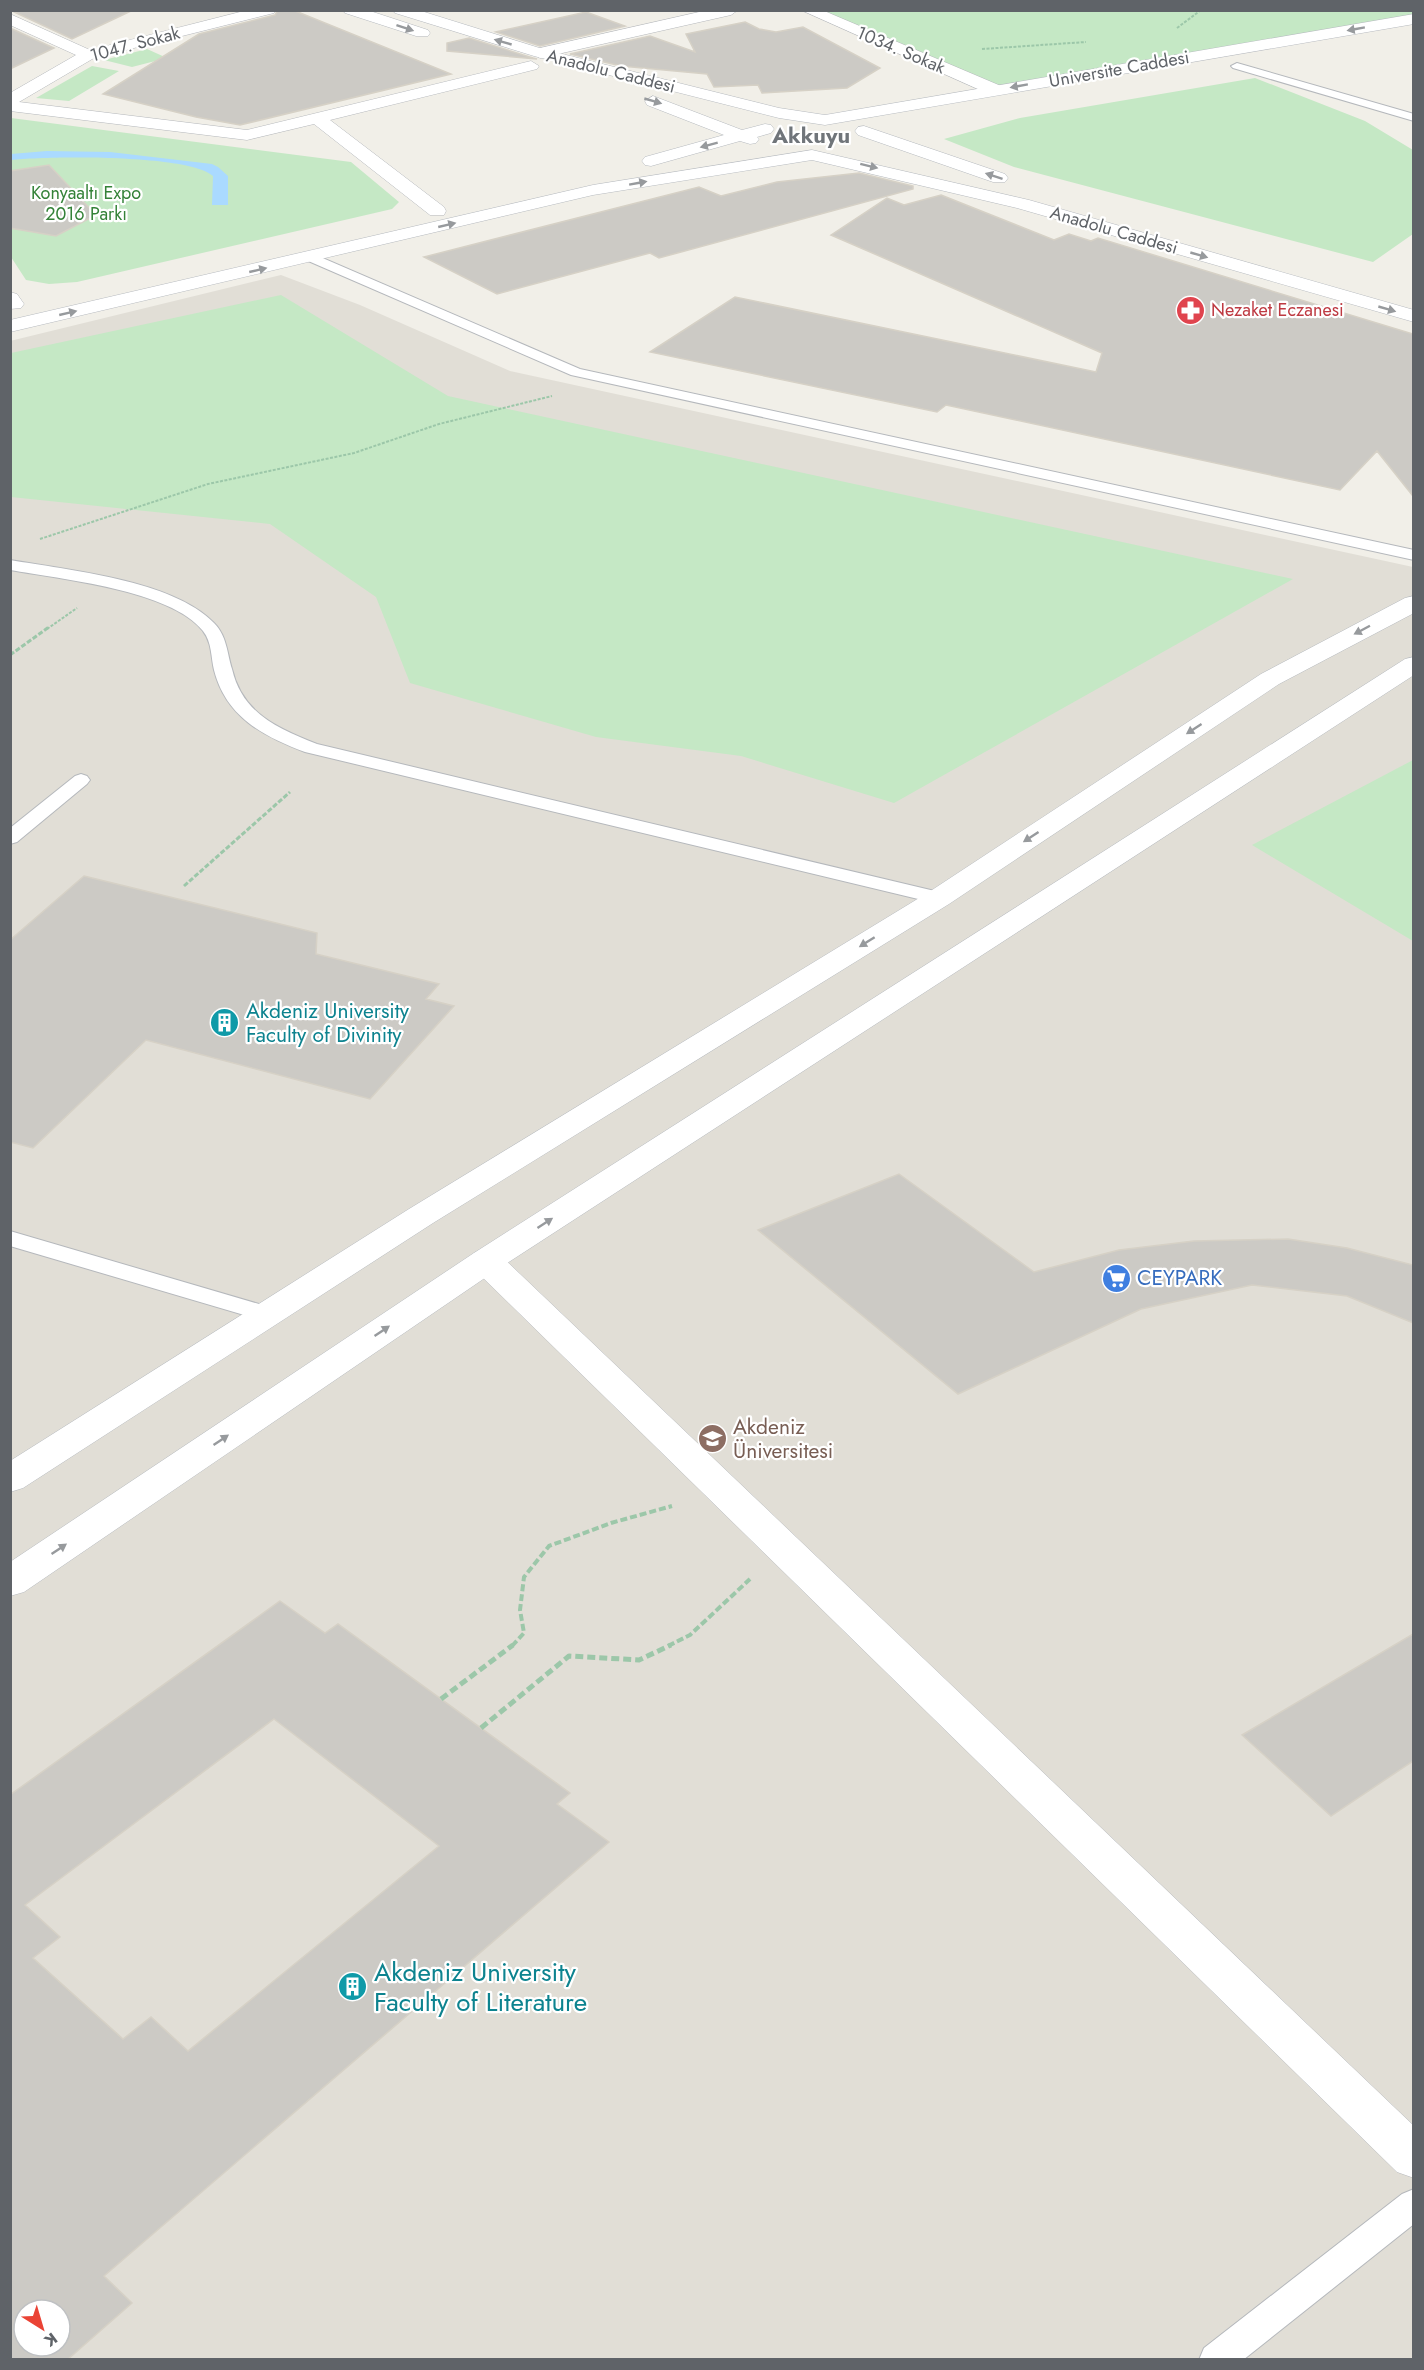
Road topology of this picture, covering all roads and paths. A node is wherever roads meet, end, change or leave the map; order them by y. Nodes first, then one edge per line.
1 (269, 10) edge
2 (350, 10) edge
3 (400, 10) edge
4 (731, 10) edge
5 (808, 10) edge
6 (10, 19) edge
7 (1413, 19) edge
8 (1413, 34) edge
9 (1088, 42) dead end
10 (982, 50) dead end
11 (88, 54) junction
12 (536, 59) junction
13 (1231, 67) joint
14 (577, 79) dead end
15 (994, 90) junction
16 (633, 95) dead end
17 (10, 100) edge
18 (10, 106) edge
19 (317, 118) junction
20 (1413, 118) edge
21 (825, 120) junction
22 (914, 129) dead end
23 (743, 135) junction
24 (765, 137) junction
25 (871, 137) junction
26 (812, 155) junction
27 (1017, 183) dead end
28 (437, 211) junction
29 (311, 257) junction
30 (145, 276) dead end
31 (35, 300) dead end
32 (12, 303) edge
33 (1413, 316) edge
34 (10, 326) edge
35 (562, 393) dead end
36 (32, 541) dead end
37 (1413, 555) edge
38 (10, 565) edge
39 (110, 585) junction
40 (1413, 603) edge
41 (10, 655) edge
42 (1413, 664) edge
43 (81, 780) dead end
44 (290, 792) dead end
45 (10, 838) edge
46 (184, 886) dead end
47 (939, 898) junction
48 (10, 1238) edge
49 (486, 1261) junction
50 (268, 1314) junction
51 (10, 1479) edge
52 (672, 1506) dead end
53 (750, 1579) dead end
54 (10, 1582) edge
55 (441, 1699) dead end
56 (481, 1728) dead end
57 (1413, 2157) edge
58 (1413, 2204) edge
59 (1216, 2360) edge

1 - 11 street, 1047. Sokak
2 -> 12 street, Anadolu Caddesi
12 -> 3 street, Anadolu Caddesi
4 - 12 street
5 - 15 street, 1034. Sokak
6 - 11 street
7 -> 15 street, Universite Caddesi
8 - 13 street
9 - 10 path
11 - 17 street, 1047. Sokak
12 - 14 street, Anadolu Caddesi
12 - 19 street
12 - 21 street, Anadolu Caddesi
13 - 20 lane
15 - 21 street, Universite Caddesi
16 -> 23 street, Anadolu Caddesi
18 - 19 street
19 - 28 street
21 - 24 street
21 - 25 street
22 - 25 street
23 - 24 street
23 -> 28 street
24 - 26 street
25 - 26 street
27 -> 25 street
29 -> 26 street
26 -> 33 street, Anadolu Caddesi
28 - 30 street
34 -> 29 street
29 - 37 lane
31 - 32 street
35 - 36 path
38 - 39 lane
39 - 41 path
39 - 47 lane
40 -> 47 street
49 -> 42 street
43 - 45 lane
44 - 46 path
47 -> 50 street
48 - 50 lane
54 -> 49 street
49 - 57 street
50 - 51 street
52 - 55 path
53 - 56 path
58 - 59 lane

